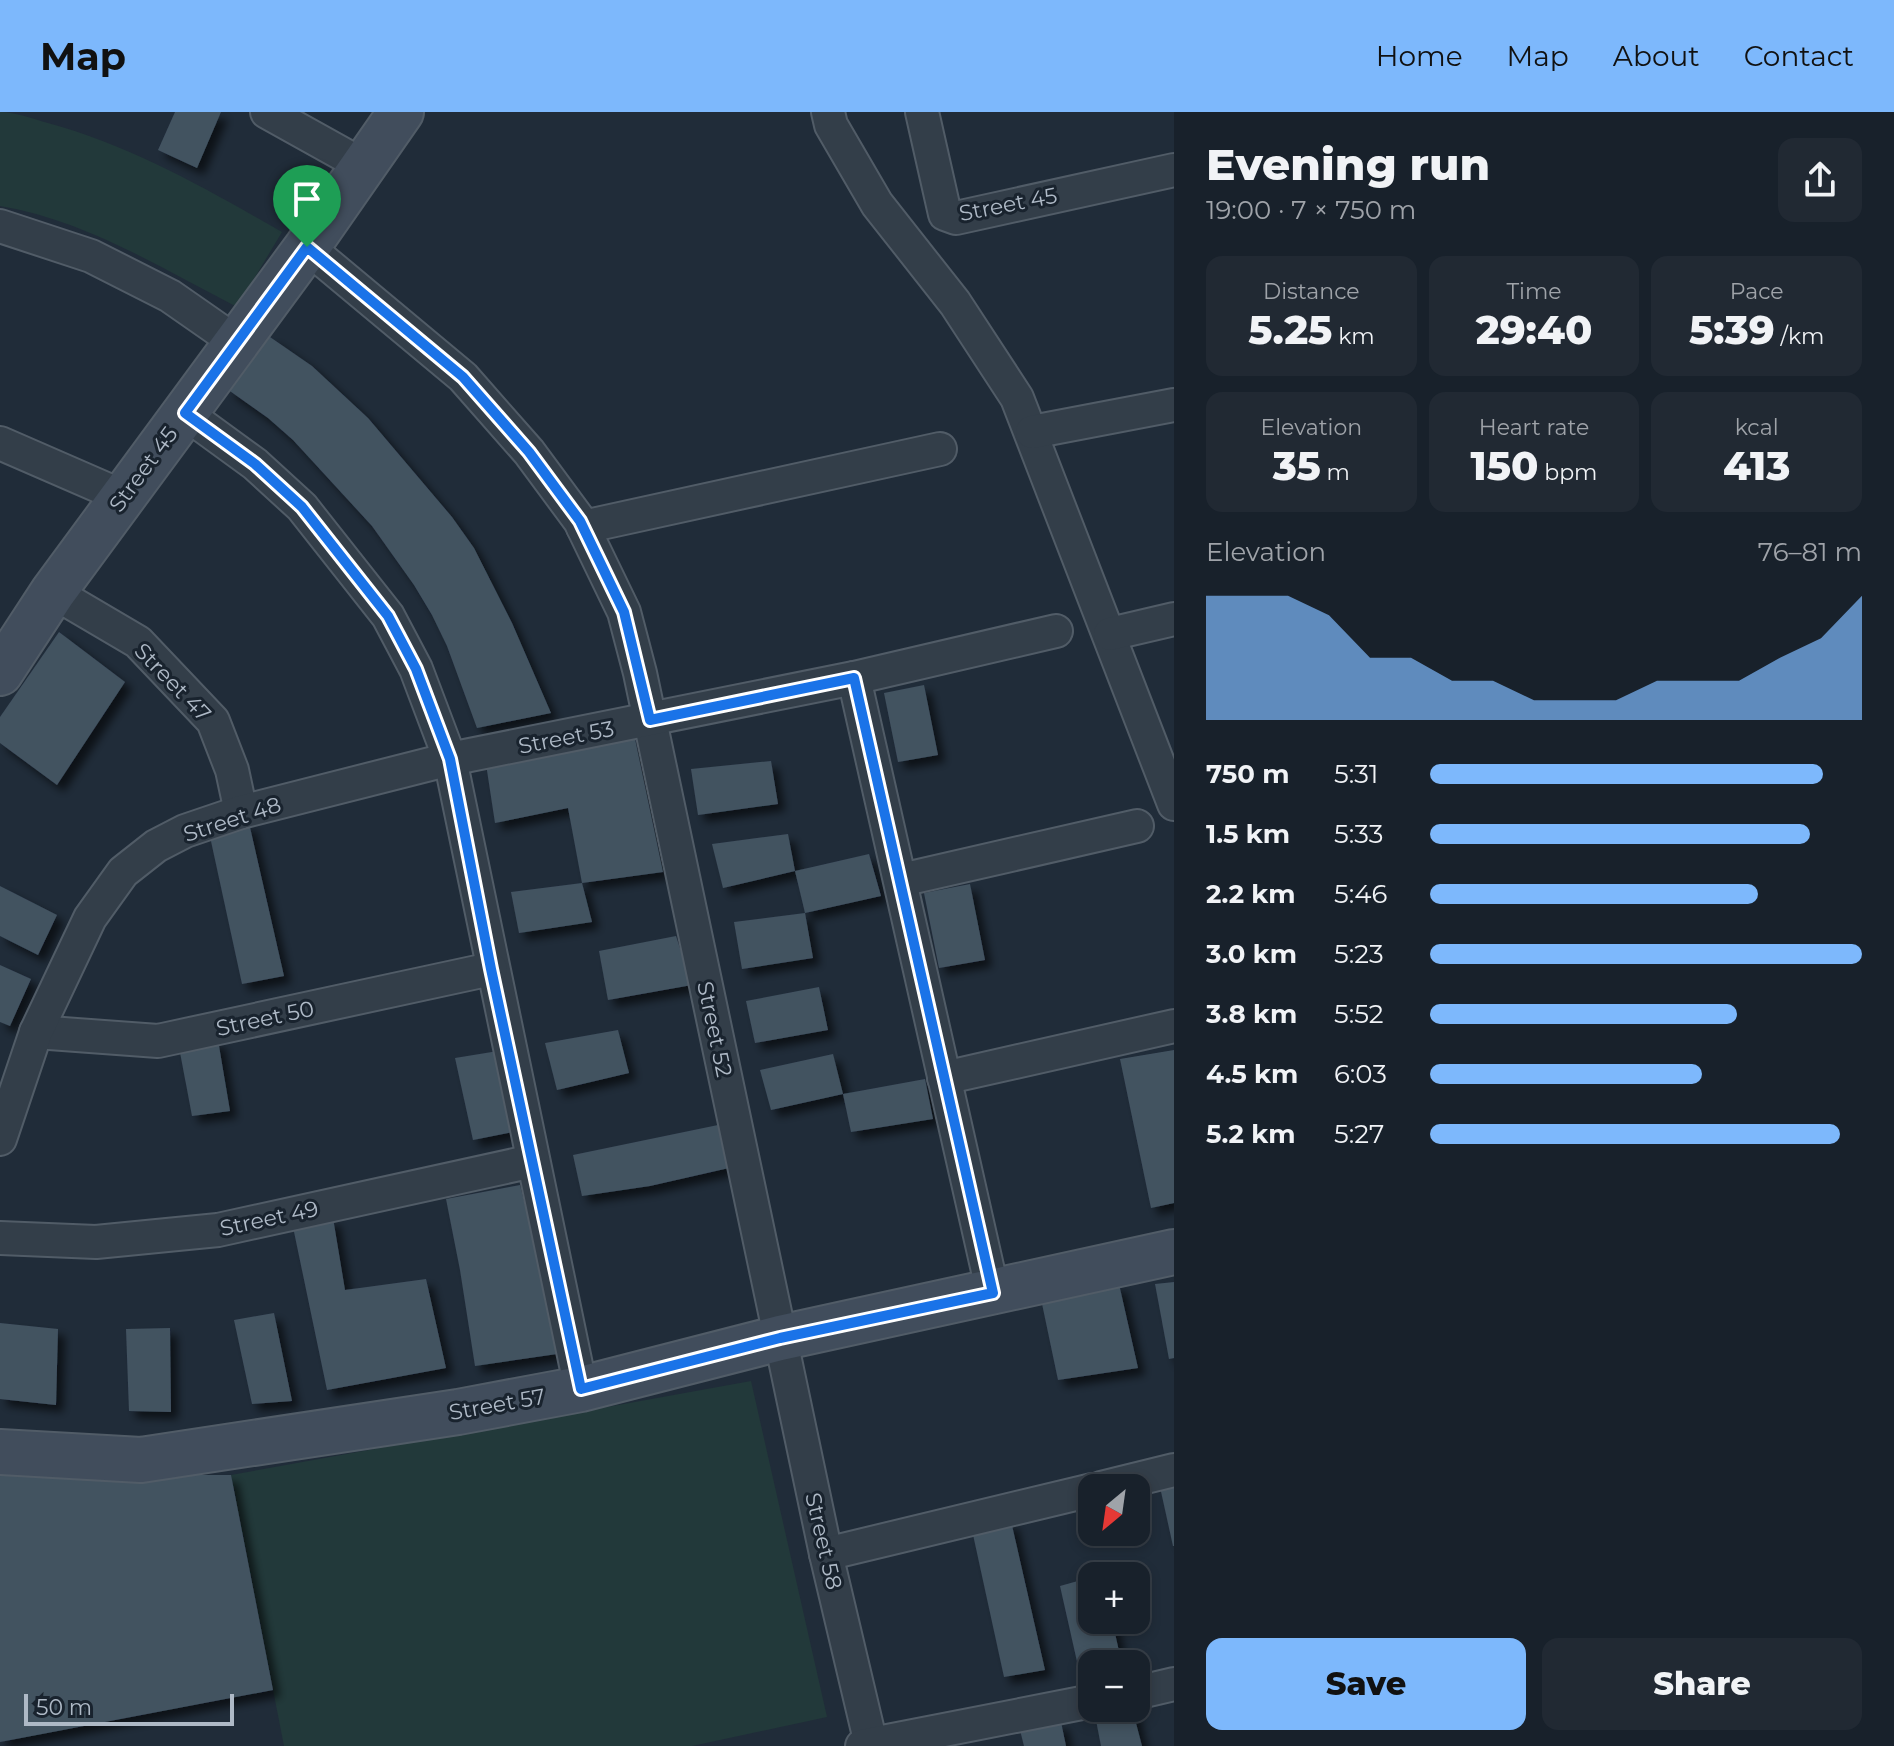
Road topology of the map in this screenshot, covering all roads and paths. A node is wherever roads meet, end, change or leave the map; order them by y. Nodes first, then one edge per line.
1 (267, 112) edge
2 (401, 112) edge
3 (828, 112) edge
4 (922, 112) edge
5 (364, 166) junction
6 (1174, 170) edge
7 (0, 226) edge
8 (307, 247) junction
9 (236, 342) junction
10 (1174, 405) edge
11 (185, 413) junction
12 (1032, 432) junction
13 (0, 443) edge
14 (940, 449) dead end
15 (124, 497) junction
16 (583, 527) junction
17 (53, 592) junction
18 (1174, 619) edge
19 (1056, 631) dead end
20 (1110, 634) junction
21 (2, 667) edge
22 (854, 678) junction
23 (650, 720) junction
24 (450, 759) junction
25 (1174, 804) edge
26 (241, 812) junction
27 (1137, 826) dead end
28 (901, 880) junction
29 (491, 969) junction
30 (1174, 1026) edge
31 (36, 1032) junction
32 (944, 1078) junction
33 (0, 1139) edge
34 (533, 1161) junction
35 (0, 1238) edge
36 (1174, 1252) edge
37 (993, 1293) junction
38 (780, 1338) junction
39 (581, 1389) junction
40 (0, 1452) edge
41 (1174, 1470) edge
42 (1150, 1476) edge
43 (1078, 1493) edge
44 (826, 1554) junction
45 (1174, 1684) edge
46 (1150, 1690) edge
47 (1078, 1704) edge
48 (867, 1745) edge

1 - 5 street
2 - 5 street, Street 45
3 - 12 street
4 - 6 street, Street 45
5 - 8 street, Street 45
7 - 9 street
8 - 9 street, Street 45
8 - 16 street, Street 52
9 - 11 street, Street 45
10 - 12 street
11 - 15 street, Street 45
11 - 24 street
12 - 20 street
13 - 15 street
14 - 16 street
15 - 17 street, Street 45
16 - 23 street, Street 52
17 - 21 street, Street 45
17 - 26 street, Street 47
18 - 20 street
19 - 22 street, Street 53
20 - 25 street
22 - 23 street, Street 53
22 - 28 street
23 - 24 street, Street 53
23 - 38 street, Street 52
24 - 26 street, Street 48
24 - 29 street
26 - 31 street, Street 48
27 - 28 street
28 - 32 street
29 - 31 street, Street 50
29 - 34 street
30 - 32 street
31 - 33 street, Street 48
32 - 37 street
34 - 35 street, Street 49
34 - 39 street
36 - 37 street, Street 57
37 - 38 street, Street 57
38 - 39 street, Street 57
38 - 44 street, Street 58
39 - 40 street, Street 57
41 - 42 street
43 - 44 street
44 - 48 street, Street 58
45 - 46 street
47 - 48 street

